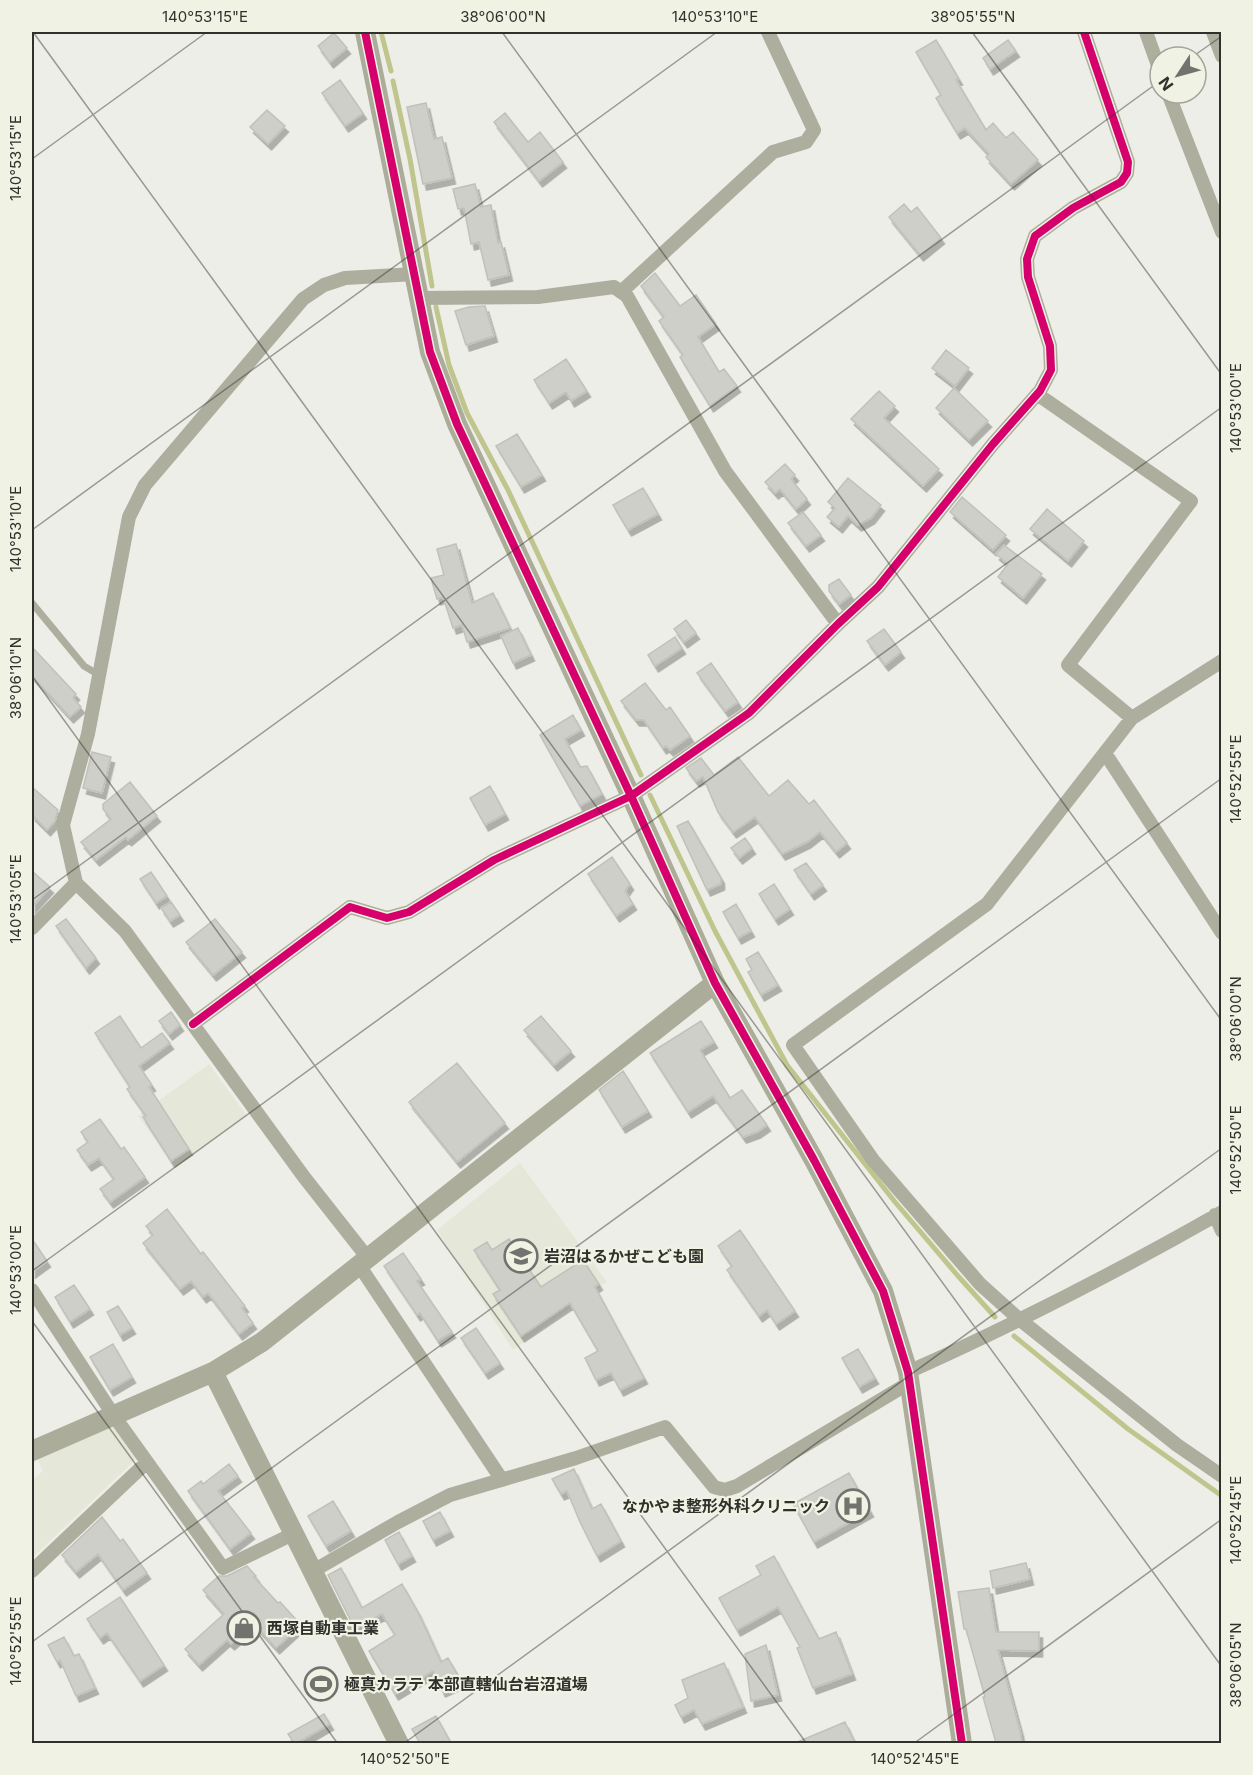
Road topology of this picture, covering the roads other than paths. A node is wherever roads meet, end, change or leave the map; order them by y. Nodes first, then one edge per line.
1 (365, 32) edge
2 (768, 32) edge
3 (1084, 32) edge
4 (1213, 32) edge
5 (1221, 56) edge
6 (1173, 105) edge
7 (1221, 232) edge
8 (415, 274) junction
9 (621, 292) junction
10 (420, 298) junction
11 (1037, 394) junction
12 (32, 603) edge
13 (838, 624) junction
14 (1221, 660) edge
15 (99, 675) junction
16 (1132, 718) junction
17 (1105, 753) junction
18 (631, 796) junction
19 (76, 883) junction
20 (32, 927) edge
21 (1221, 933) edge
22 (715, 982) junction
23 (193, 1024) junction
24 (1218, 1214) edge
25 (1221, 1231) edge
26 (363, 1261) junction
27 (32, 1290) edge
28 (1019, 1319) junction
29 (213, 1372) junction
30 (909, 1377) junction
31 (114, 1416) junction
32 (32, 1451) edge
33 (147, 1463) junction
34 (1221, 1476) edge
35 (502, 1480) junction
36 (295, 1533) junction
37 (32, 1571) edge
38 (313, 1571) junction
39 (399, 1743) edge
40 (962, 1743) edge

1 - 8 street
2 - 9 street
3 - 11 street
4 - 5 street
6 - 7 street
8 - 10 street
8 - 15 street
9 - 10 street
9 - 13 street
10 - 18 street
11 - 13 street
11 - 16 street
12 - 15 lane
13 - 18 street
14 - 16 street
15 - 19 street
16 - 17 street
17 - 21 street
17 - 28 street
18 - 22 street
18 - 23 street
19 - 20 street
19 - 23 street
22 - 26 street
22 - 30 street
23 - 26 street
24 - 25 street
24 - 28 street
26 - 29 street
26 - 35 street
27 - 31 street
28 - 30 street
28 - 34 street
29 - 31 street
29 - 36 street
30 - 35 street
30 - 40 street
31 - 32 street
31 - 33 street
33 - 36 street
33 - 37 street
35 - 38 street
36 - 38 street
38 - 39 street

